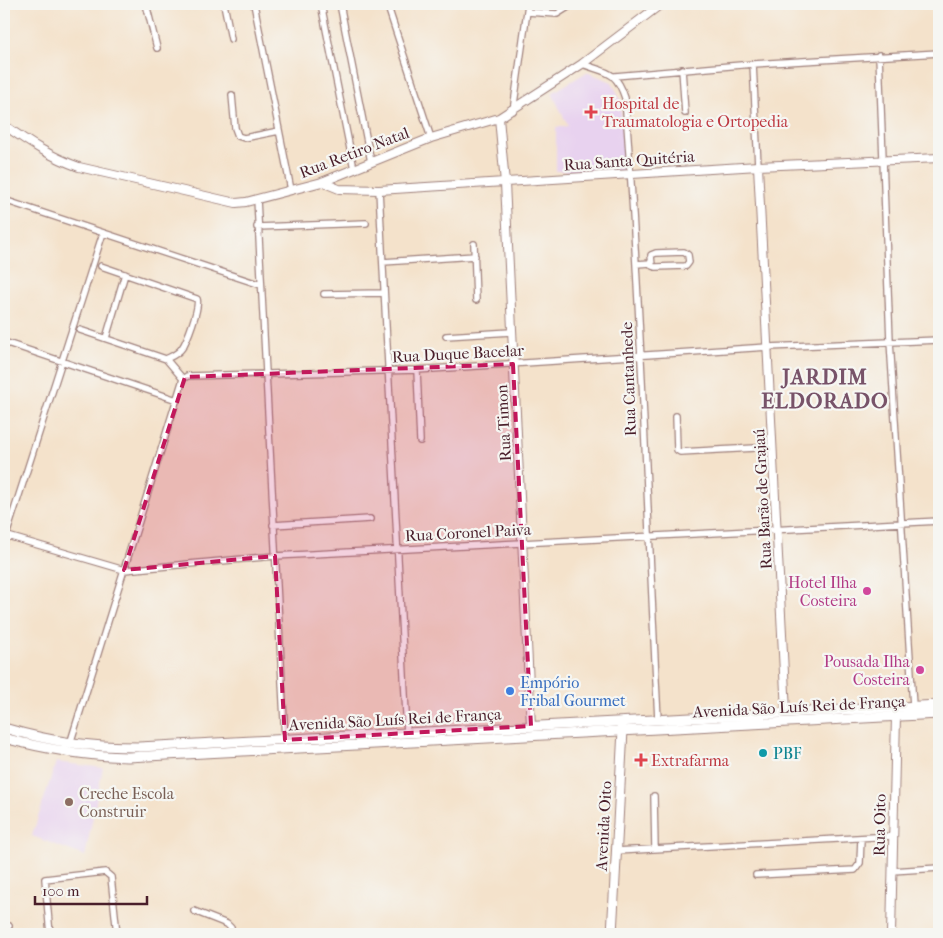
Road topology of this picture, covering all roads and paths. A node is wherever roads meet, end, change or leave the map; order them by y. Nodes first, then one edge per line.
1 (146, 4) edge
2 (224, 4) edge
3 (254, 4) edge
4 (321, 4) edge
5 (340, 4) edge
6 (387, 4) edge
7 (528, 4) edge
8 (573, 4) edge
9 (661, 4) edge
10 (527, 12) junction
11 (231, 39) dead end
12 (157, 48) dead end
13 (939, 53) edge
14 (879, 55) junction
15 (582, 64) junction
16 (752, 64) junction
17 (682, 69) junction
18 (615, 76) junction
19 (232, 95) dead end
20 (513, 111) junction
21 (685, 113) dead end
22 (499, 118) junction
23 (4, 125) edge
24 (279, 131) junction
25 (431, 138) junction
26 (939, 158) edge
27 (883, 160) junction
28 (371, 162) junction
29 (758, 166) junction
30 (354, 169) junction
31 (630, 174) junction
32 (322, 182) junction
33 (505, 182) junction
34 (291, 190) junction
35 (378, 190) junction
36 (257, 199) junction
37 (4, 200) edge
38 (366, 223) dead end
39 (257, 228) junction
40 (103, 233) junction
41 (474, 244) dead end
42 (474, 256) junction
43 (383, 262) junction
44 (636, 264) junction
45 (652, 264) junction
46 (101, 266) dead end
47 (125, 274) junction
48 (260, 285) junction
49 (384, 293) junction
50 (324, 294) dead end
51 (476, 300) dead end
52 (80, 330) dead end
53 (511, 332) junction
54 (446, 336) dead end
55 (106, 338) junction
56 (939, 340) edge
57 (4, 342) edge
58 (890, 342) junction
59 (768, 347) junction
60 (641, 355) junction
61 (166, 359) junction
62 (61, 361) junction
63 (513, 364) junction
64 (417, 370) junction
65 (389, 371) junction
66 (265, 374) junction
67 (184, 379) junction
68 (177, 400) junction
69 (676, 416) dead end
70 (420, 441) dead end
71 (773, 447) junction
72 (370, 519) dead end
73 (939, 521) edge
74 (901, 523) junction
75 (273, 525) junction
76 (777, 529) junction
77 (648, 535) junction
78 (4, 538) edge
79 (523, 543) junction
80 (397, 549) junction
81 (275, 556) junction
82 (124, 570) junction
83 (939, 705) edge
84 (913, 706) junction
85 (786, 712) junction
86 (939, 714) edge
87 (896, 716) junction
88 (658, 719) junction
89 (794, 721) junction
90 (531, 726) junction
91 (621, 726) junction
92 (4, 728) edge
93 (407, 733) junction
94 (4, 738) edge
95 (285, 740) junction
96 (70, 744) junction
97 (654, 796) dead end
98 (893, 836) junction
99 (861, 838) junction
100 (655, 849) junction
101 (616, 851) junction
102 (939, 868) edge
103 (892, 871) junction
104 (756, 875) dead end
105 (194, 911) dead end
106 (50, 934) edge
107 (117, 934) edge
108 (232, 934) edge
109 (612, 934) edge
110 (890, 934) edge

1 - 12 street
2 - 11 street
3 - 24 street
4 - 30 street
5 - 28 street
6 - 25 street
7 - 10 street
8 - 10 street
9 - 15 street, Rua Retiro Natal
10 - 20 street
13 - 14 street
14 - 16 street
14 - 27 street
15 - 18 street
15 - 20 street, Rua Retiro Natal
16 - 17 street
16 - 29 street, Rua Barão de Grajaú
17 - 18 street
17 - 21 street
18 - 31 street, Rua Cantanhede
19 - 24 street
20 - 22 street, Rua Retiro Natal
22 - 25 street, Rua Retiro Natal
22 - 33 street, Rua Timon
23 - 36 street, Rua Retiro Natal
24 - 34 street
25 - 28 street, Rua Retiro Natal
26 - 27 street, Rua Santa Quitéria
27 - 29 street, Rua Santa Quitéria
27 - 58 street
28 - 30 street, Rua Retiro Natal
29 - 31 street, Rua Santa Quitéria
29 - 59 street, Rua Barão de Grajaú
30 - 32 street, Rua Retiro Natal
31 - 33 street, Rua Santa Quitéria
31 - 44 street, Rua Cantanhede
32 - 34 street, Rua Retiro Natal
32 - 35 street, Rua Santa Quitéria
33 - 35 street, Rua Santa Quitéria
33 - 53 street, Rua Timon
34 - 36 street, Rua Retiro Natal
35 - 43 street
36 - 39 street
37 - 40 street
38 - 39 street
39 - 48 street
40 - 48 street
40 - 62 street
41 - 42 street
42 - 43 street
42 - 51 street
43 - 49 street
44 - 45 street
44 - 60 street, Rua Cantanhede
45 - 45 street
46 - 47 street
47 - 55 street
47 - 61 street
48 - 66 street
49 - 50 street
49 - 65 street
52 - 55 street
53 - 54 street
53 - 63 street, Rua Timon
55 - 61 street
56 - 58 street, Rua Duque Bacelar
57 - 62 street
58 - 59 street, Rua Duque Bacelar
58 - 74 street
59 - 60 street, Rua Duque Bacelar
59 - 71 street, Rua Barão de Grajaú
60 - 63 street, Rua Duque Bacelar
60 - 77 street, Rua Cantanhede
61 - 67 street
62 - 68 street
62 - 78 street
63 - 64 street, Rua Duque Bacelar
63 - 79 street, Rua Timon
64 - 65 street, Rua Duque Bacelar
64 - 70 street
65 - 66 street, Rua Duque Bacelar
65 - 80 street
66 - 67 street, Rua Duque Bacelar
66 - 75 street
67 - 68 street
68 - 82 street
69 - 71 street
71 - 76 street, Rua Barão de Grajaú
72 - 75 street
73 - 74 street, Rua Coronel Paiva
74 - 76 street, Rua Coronel Paiva
74 - 84 street
75 - 81 street
76 - 77 street, Rua Coronel Paiva
76 - 85 street, Rua Barão de Grajaú
77 - 79 street, Rua Coronel Paiva
77 - 88 street, Rua Cantanhede
78 - 82 street, Rua Coronel Paiva
79 - 80 street, Rua Coronel Paiva
79 - 90 street, Rua Timon
80 - 81 street, Rua Coronel Paiva
80 - 93 street
81 - 82 street, Rua Coronel Paiva
81 - 95 street
82 - 96 street
83 - 84 main road, Avenida São Luís Rei de França
84 - 85 main road, Avenida São Luís Rei de França
85 - 88 main road, Avenida São Luís Rei de França
85 - 89 street
86 - 87 main road, Avenida São Luís Rei de França
87 - 89 main road, Avenida São Luís Rei de França
87 - 98 street, Rua Oito
88 - 91 main road, Avenida São Luís Rei de França
89 - 91 main road, Avenida São Luís Rei de França
90 - 91 main road, Avenida São Luís Rei de França
90 - 93 main road, Avenida São Luís Rei de França
91 - 94 main road, Avenida São Luís Rei de França
91 - 101 main road, Avenida Oito
92 - 96 main road, Avenida São Luís Rei de França
93 - 95 main road, Avenida São Luís Rei de França
95 - 96 main road, Avenida São Luís Rei de França
97 - 100 street
98 - 99 street
98 - 103 street, Rua Oito
99 - 100 street
99 - 104 street
100 - 101 street
101 - 109 main road, Avenida Oito
102 - 103 street
103 - 110 street, Rua Oito
105 - 108 street
106 - 107 street

